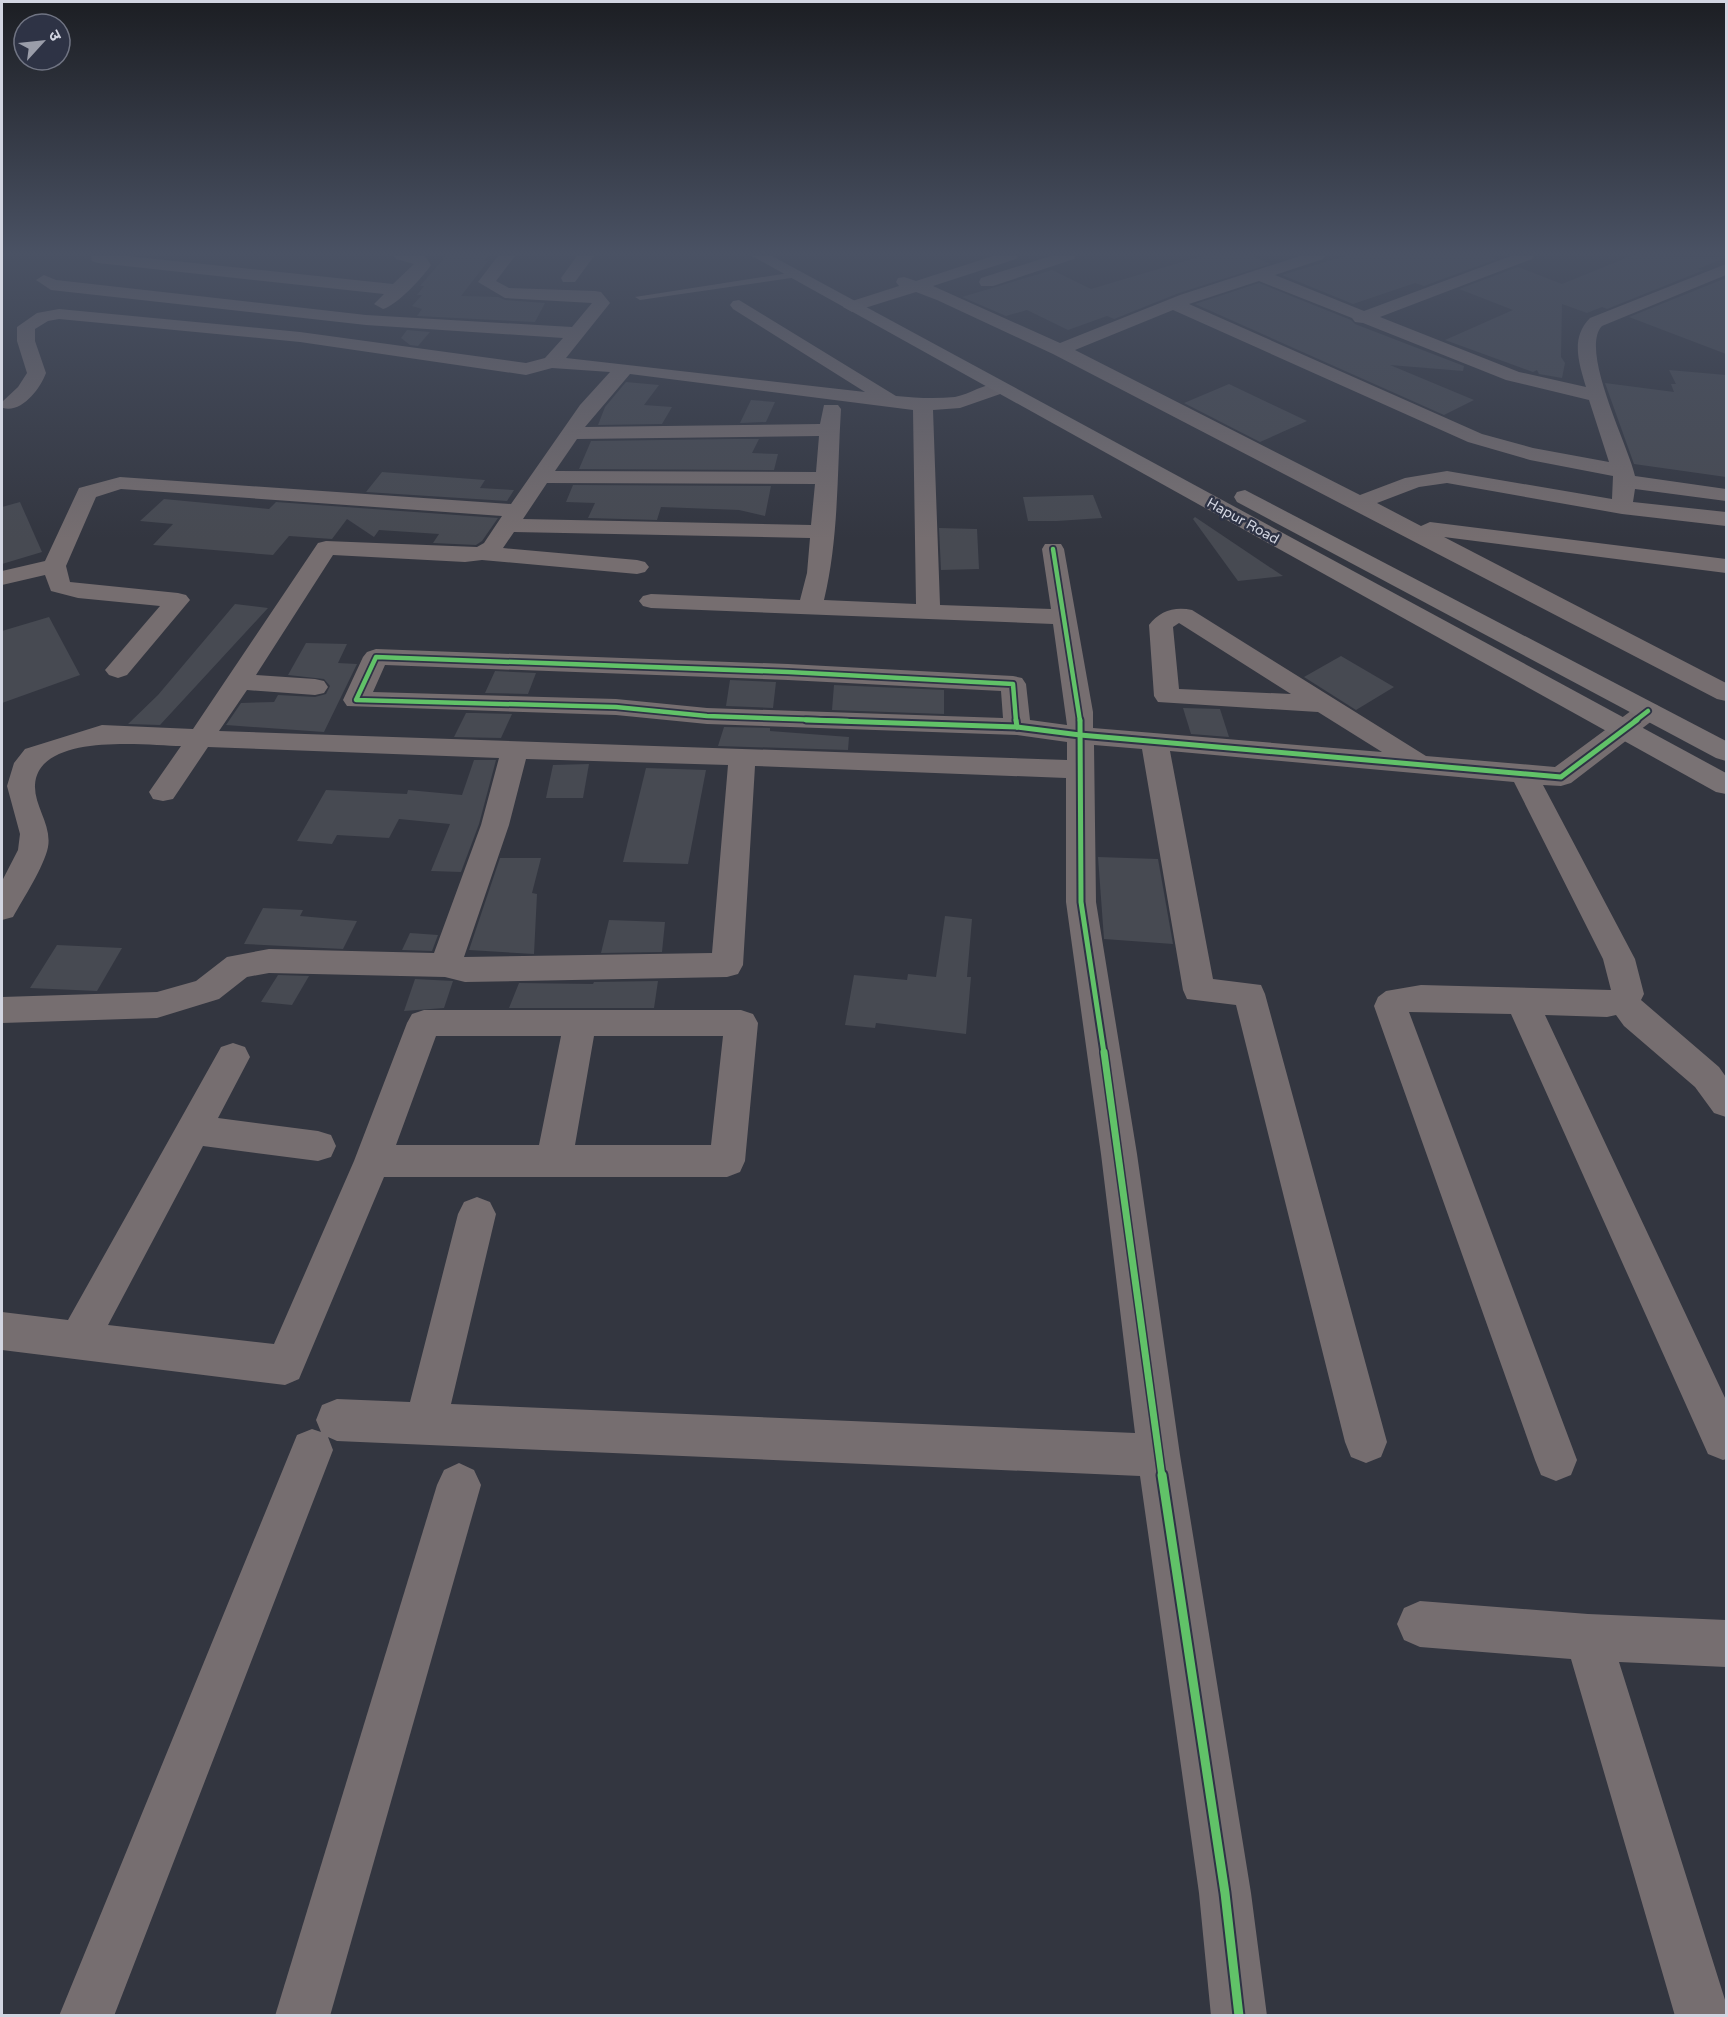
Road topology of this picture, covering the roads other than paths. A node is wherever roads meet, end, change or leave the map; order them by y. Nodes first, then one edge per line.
1 (31, 350) edge
2 (388, 350) edge
3 (562, 350) edge
4 (811, 350) edge
5 (938, 350) edge
6 (956, 350) edge
7 (1060, 350) edge
8 (1277, 350) edge
9 (1445, 350) edge
10 (1588, 350) edge
11 (552, 362) junction
12 (625, 368) junction
13 (999, 388) junction
14 (832, 395) junction
15 (1598, 396) junction
16 (894, 402) junction
17 (10, 404) dead end
18 (923, 405) junction
19 (830, 430) junction
20 (571, 433) junction
21 (1206, 476) dead end
22 (1624, 476) junction
23 (541, 477) junction
24 (827, 478) junction
25 (1227, 488) dead end
26 (1726, 495) edge
27 (1360, 503) junction
28 (1622, 507) junction
29 (513, 518) junction
30 (1726, 519) edge
31 (1407, 526) junction
32 (823, 532) junction
33 (1053, 549) dead end
34 (482, 553) junction
35 (54, 566) junction
36 (1726, 566) edge
37 (637, 567) dead end
38 (2, 578) edge
39 (651, 601) dead end
40 (810, 607) junction
41 (928, 611) junction
42 (1064, 617) junction
43 (118, 670) dead end
44 (239, 682) junction
45 (315, 687) dead end
46 (1726, 693) edge
47 (1324, 704) junction
48 (1648, 711) junction
49 (1017, 727) junction
50 (1624, 729) junction
51 (201, 738) junction
52 (1154, 741) junction
53 (515, 750) junction
54 (1080, 752) junction
55 (1726, 752) edge
56 (742, 756) junction
57 (1421, 764) junction
58 (1523, 773) junction
59 (1726, 785) edge
60 (163, 792) dead end
61 (2, 909) edge
62 (445, 965) junction
63 (1623, 1000) junction
64 (1522, 1001) junction
65 (2, 1010) edge
66 (580, 1023) junction
67 (233, 1057) dead end
68 (1726, 1103) edge
69 (193, 1130) junction
70 (318, 1146) dead end
71 (372, 1161) junction
72 (554, 1161) junction
73 (477, 1214) dead end
74 (2, 1331) edge
75 (78, 1341) junction
76 (425, 1424) junction
77 (1723, 1439) dead end
78 (1366, 1442) dead end
79 (1159, 1455) junction
80 (1556, 1460) dead end
81 (459, 1485) dead end
82 (1420, 1624) dead end
83 (1588, 1637) junction
84 (1726, 1644) edge
85 (302, 2015) edge
86 (86, 2016) edge
87 (308, 2016) edge
88 (1239, 2016) edge
89 (1703, 2016) edge

1 - 17 street
2 - 11 street
3 - 11 street
4 - 16 street
5 - 13 main road, Hapur Road
6 - 21 main road, Hapur Road
7 - 27 street
8 - 22 street
9 - 15 street
10 - 15 street
11 - 12 street
12 - 14 street
12 - 20 street
13 - 18 street
13 - 50 main road, Hapur Road
14 - 16 street
14 - 19 street
15 - 22 street
16 - 18 street
18 - 41 street
19 - 20 street
19 - 24 street
20 - 23 street
22 - 26 street
22 - 28 street
23 - 24 street
23 - 29 street
24 - 32 street
25 - 48 main road, Hapur Road
27 - 28 street
27 - 31 street
28 - 30 street
29 - 32 street
29 - 34 street
29 - 35 street
31 - 36 street
31 - 46 street
32 - 40 street
33 - 42 street
34 - 37 street
34 - 44 street
35 - 38 street
35 - 43 street
39 - 40 street
40 - 41 street
41 - 42 street
42 - 54 street
44 - 45 street
44 - 51 street
47 - 47 street
47 - 57 street
48 - 50 street
48 - 55 main road, Hapur Road
49 - 49 street
49 - 54 street
50 - 58 street
50 - 59 main road, Hapur Road
51 - 53 street
51 - 60 street
51 - 61 street
52 - 54 street
52 - 57 street
52 - 78 street
53 - 56 street
53 - 62 street
54 - 56 street
54 - 79 street
56 - 62 street
57 - 58 street
58 - 63 street
62 - 65 street
63 - 64 street
63 - 68 street
64 - 77 street
64 - 80 street
66 - 71 street
66 - 72 street
66 - 72 street
67 - 69 street
69 - 70 street
69 - 75 street
71 - 72 street
71 - 75 street
73 - 76 street
74 - 75 street
76 - 79 street
76 - 86 street
79 - 88 street
81 - 85 street
82 - 83 street
83 - 84 street
83 - 89 street
85 - 87 street

